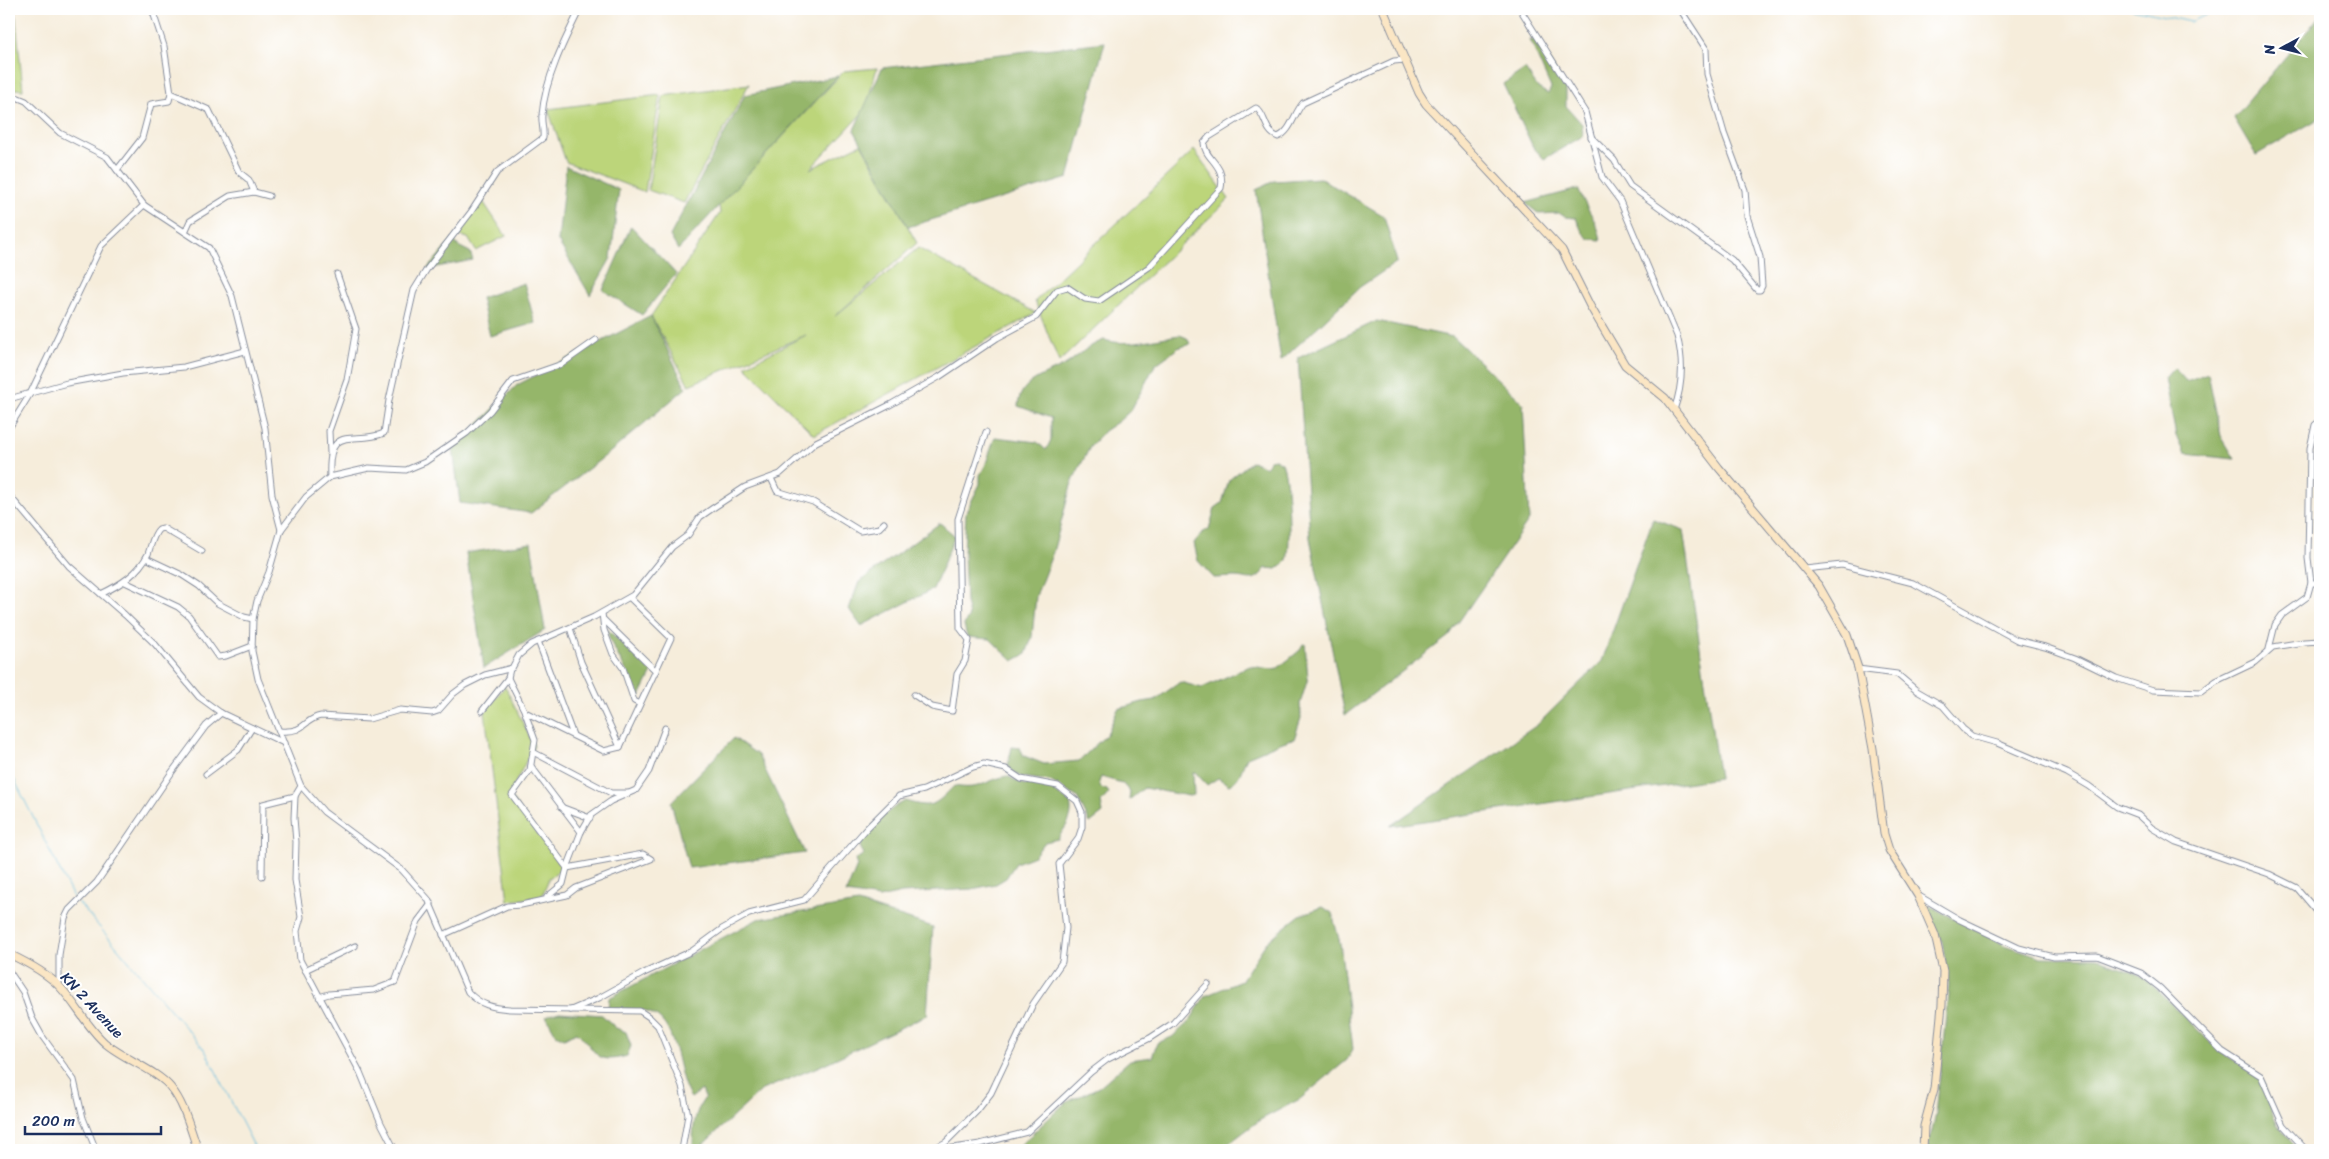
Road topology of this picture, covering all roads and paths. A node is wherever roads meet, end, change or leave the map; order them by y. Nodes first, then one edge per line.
1 (152, 9) edge
2 (580, 9) edge
3 (1383, 9) edge
4 (1520, 9) edge
5 (1680, 9) edge
6 (1405, 60) junction
7 (171, 93) junction
8 (9, 94) edge
9 (1591, 137) junction
10 (117, 170) junction
11 (254, 192) junction
12 (269, 196) dead end
13 (144, 206) junction
14 (184, 232) junction
15 (337, 274) dead end
16 (596, 340) dead end
17 (245, 351) junction
18 (30, 394) junction
19 (9, 399) edge
20 (1674, 410) junction
21 (2320, 422) edge
22 (9, 428) edge
23 (986, 432) dead end
24 (330, 456) junction
25 (330, 477) junction
26 (770, 478) junction
27 (9, 495) edge
28 (884, 523) dead end
29 (281, 530) junction
30 (202, 551) dead end
31 (146, 558) junction
32 (1805, 569) junction
33 (125, 582) junction
34 (2310, 583) junction
35 (2320, 583) edge
36 (101, 594) junction
37 (630, 598) junction
38 (602, 613) junction
39 (253, 619) junction
40 (604, 620) junction
41 (570, 628) junction
42 (538, 641) junction
43 (2320, 641) edge
44 (252, 646) junction
45 (2268, 650) junction
46 (510, 669) junction
47 (1858, 670) junction
48 (656, 671) junction
49 (508, 678) junction
50 (914, 695) dead end
51 (638, 703) dead end
52 (482, 711) dead end
53 (525, 712) junction
54 (222, 713) junction
55 (252, 728) junction
56 (665, 728) dead end
57 (280, 731) junction
58 (574, 736) junction
59 (284, 743) junction
60 (620, 747) junction
61 (533, 752) junction
62 (530, 766) junction
63 (206, 774) dead end
64 (301, 786) junction
65 (629, 793) junction
66 (295, 796) junction
67 (560, 806) junction
68 (590, 818) junction
69 (581, 832) junction
70 (567, 868) junction
71 (262, 876) dead end
72 (1918, 896) junction
73 (545, 899) junction
74 (430, 904) junction
75 (2320, 915) edge
76 (444, 935) junction
77 (355, 946) dead end
78 (9, 954) edge
79 (305, 970) junction
80 (9, 971) edge
81 (1208, 984) dead end
82 (59, 985) junction
83 (319, 997) junction
84 (568, 1011) junction
85 (96, 1150) edge
86 (198, 1150) edge
87 (395, 1150) edge
88 (682, 1150) edge
89 (931, 1150) edge
90 (940, 1150) edge
91 (1923, 1150) edge
92 (2306, 1150) edge

1 - 7 street
2 - 24 street
3 - 6 street
4 - 9 street
5 - 9 street
6 - 20 street
6 - 26 street
7 - 10 street
7 - 11 street
8 - 10 street
9 - 20 street
10 - 13 street
11 - 12 street
11 - 14 street
13 - 14 street
13 - 18 street
14 - 17 street
15 - 24 street
16 - 25 street
17 - 18 street
17 - 29 street
18 - 19 street
18 - 22 street
20 - 32 street
21 - 34 street
23 - 50 street
24 - 25 street
25 - 29 street
26 - 28 street
26 - 37 street
27 - 36 street
29 - 39 street
30 - 31 street
31 - 33 street
31 - 39 street
32 - 45 street
32 - 47 street
33 - 36 street
33 - 44 street
34 - 35 street
34 - 45 street
36 - 54 street
37 - 38 street
37 - 48 street
38 - 40 street
38 - 41 street
39 - 44 street
40 - 48 street
40 - 51 street
41 - 42 street
41 - 60 street
42 - 46 street
42 - 58 street
43 - 45 street
44 - 57 street
46 - 49 street
46 - 57 street
47 - 72 street
47 - 75 street
48 - 60 street
49 - 52 street
49 - 53 street
53 - 58 street
53 - 61 street
54 - 55 street
54 - 82 street
55 - 59 street
55 - 63 street
56 - 65 street
57 - 59 street
58 - 60 street
59 - 64 street
61 - 62 street
61 - 65 street
62 - 67 street
62 - 70 street
64 - 66 street
64 - 74 street
65 - 68 street
66 - 71 street
66 - 79 street
67 - 68 street
67 - 69 street
68 - 69 street
69 - 70 street
70 - 73 street
70 - 73 street
72 - 91 street
72 - 92 street
73 - 76 street
74 - 76 street
74 - 83 street
76 - 84 street
77 - 79 street
78 - 82 street, KN 2 Avenue
79 - 83 street
80 - 85 street
81 - 90 street
82 - 86 street, KN 2 Avenue
83 - 87 street
84 - 88 street
84 - 89 street

